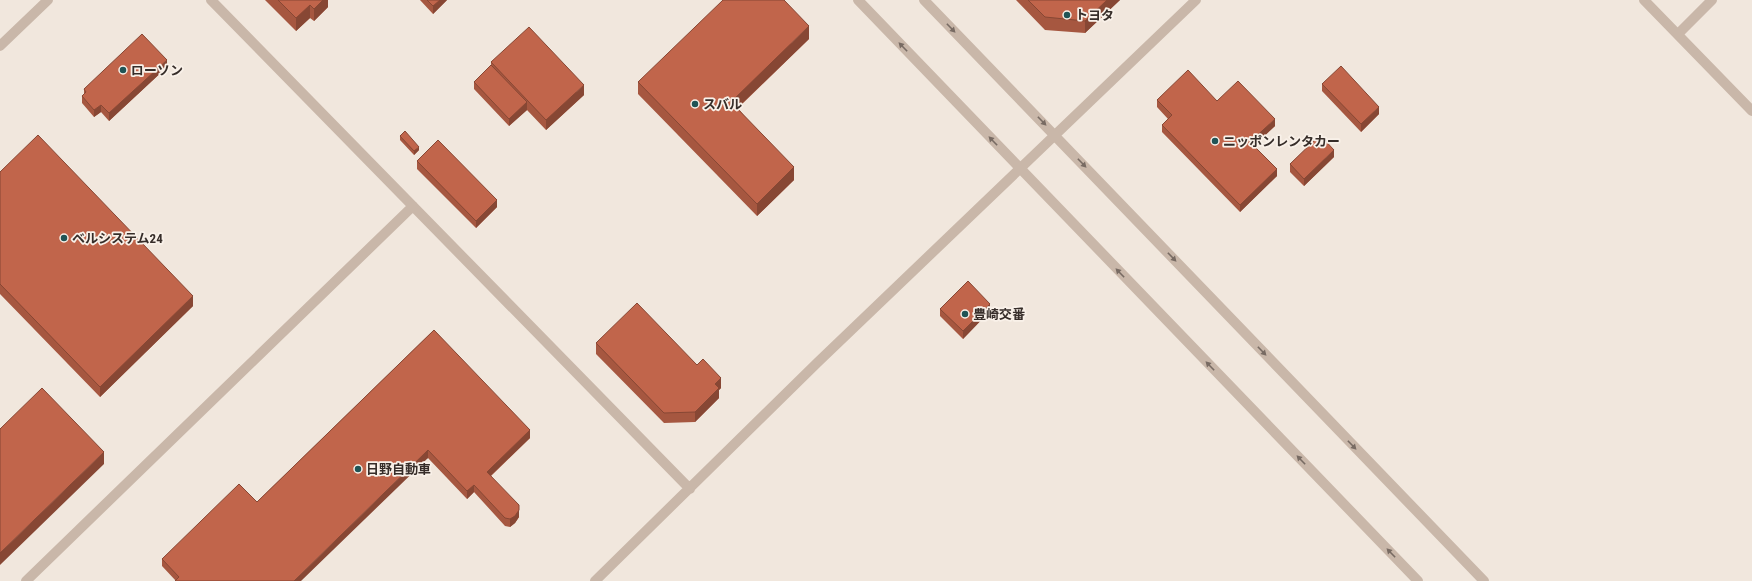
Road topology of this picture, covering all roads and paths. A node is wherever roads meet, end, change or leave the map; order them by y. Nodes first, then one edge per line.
1 (48, 0) edge
2 (211, 0) edge
3 (858, 0) edge
4 (924, 0) edge
5 (1196, 0) edge
6 (1644, 0) edge
7 (1712, 0) edge
8 (1678, 34) junction
9 (0, 46) edge
10 (1752, 111) edge
11 (1055, 135) junction
12 (1020, 169) junction
13 (413, 206) junction
14 (690, 489) junction
15 (26, 581) edge
16 (595, 581) edge
17 (1418, 581) edge
18 (1484, 581) edge

1 - 9 street
2 - 13 street
12 -> 3 street
4 -> 11 street
5 - 11 street
6 - 8 street
7 - 8 street
8 - 10 street
11 - 12 street
11 -> 18 street
12 - 14 street
17 -> 12 street
13 - 14 street
13 - 15 street
14 - 16 street

